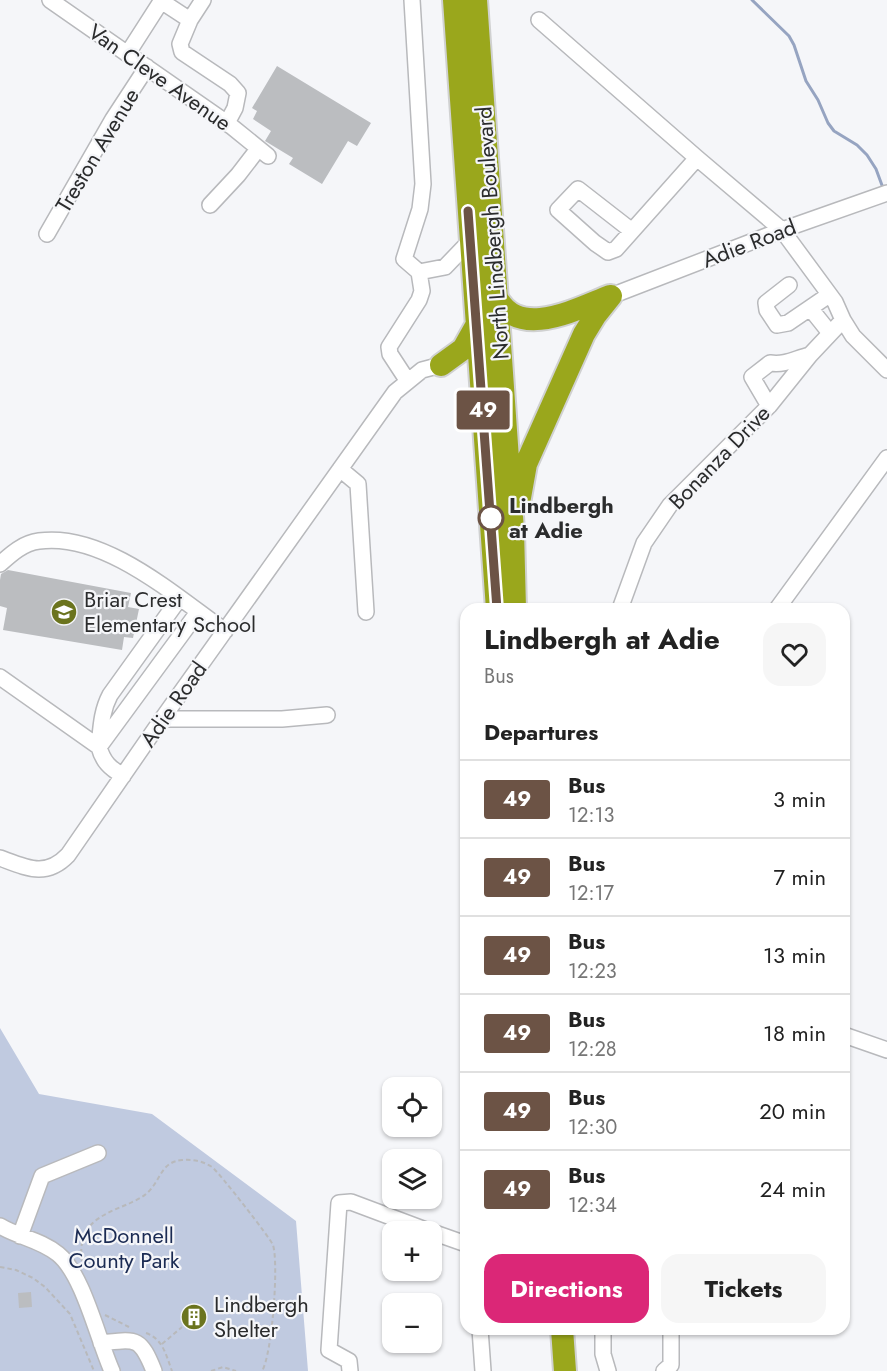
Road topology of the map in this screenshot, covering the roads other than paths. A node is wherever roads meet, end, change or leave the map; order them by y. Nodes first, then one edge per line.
1 (50, 0) edge
2 (203, 0) edge
3 (412, 0) edge
4 (454, 0) edge
5 (161, 1) edge
6 (478, 4) edge
7 (190, 20) junction
8 (539, 20) dead end
9 (128, 52) junction
10 (147, 67) junction
11 (227, 123) junction
12 (697, 158) junction
13 (880, 195) edge
14 (210, 205) dead end
15 (782, 230) junction
16 (632, 231) junction
17 (47, 234) dead end
18 (470, 240) junction
19 (420, 272) junction
20 (789, 285) dead end
21 (829, 295) junction
22 (496, 296) junction
23 (611, 296) junction
24 (810, 308) junction
25 (843, 320) junction
26 (477, 324) junction
27 (830, 333) junction
28 (810, 355) junction
29 (441, 364) junction
30 (887, 370) edge
31 (407, 380) junction
32 (481, 388) junction
33 (769, 406) junction
34 (887, 458) edge
35 (340, 469) junction
36 (513, 531) junction
37 (7, 553) edge
38 (0, 564) edge
39 (179, 599) junction
40 (497, 603) edge
41 (515, 603) edge
42 (622, 603) edge
43 (781, 603) edge
44 (198, 612) junction
45 (366, 612) dead end
46 (225, 631) junction
47 (0, 677) edge
48 (327, 715) dead end
49 (162, 719) junction
50 (99, 747) junction
51 (123, 776) junction
52 (0, 858) edge
53 (850, 1037) edge
54 (887, 1050) edge
55 (98, 1153) dead end
56 (402, 1221) edge
57 (0, 1226) edge
58 (20, 1236) junction
59 (442, 1236) edge
60 (460, 1243) edge
61 (480, 1335) edge
62 (548, 1335) edge
63 (563, 1335) edge
64 (603, 1335) edge
65 (671, 1335) edge
66 (101, 1343) junction
67 (112, 1371) edge
68 (154, 1371) edge
69 (350, 1371) edge
70 (483, 1371) edge
71 (551, 1371) edge
72 (566, 1371) edge
73 (608, 1371) edge
74 (664, 1371) edge

1 - 9 street, Van Cleve Avenue
2 - 7 street
3 - 19 street
4 - 18 highway, North Lindbergh Boulevard
5 - 7 street
5 - 9 street, Treston Avenue
6 - 22 highway, North Lindbergh Boulevard
7 - 11 street
8 - 12 street
9 - 10 street, Van Cleve Avenue
10 - 11 street, Van Cleve Avenue
10 - 17 street, Treston Avenue
11 - 14 street, Van Cleve Avenue
12 - 15 street
12 - 16 street
13 - 15 street, Adie Road
15 - 21 street
15 - 23 street, Adie Road
16 - 16 street
18 - 19 street
18 - 26 highway, North Lindbergh Boulevard
19 - 31 street
20 - 24 street
21 - 24 street
21 - 25 street
22 - 23 highway
22 - 36 highway, North Lindbergh Boulevard
23 - 36 highway
24 - 27 street
25 - 27 street, Bonanza Drive
25 - 30 street
26 - 29 highway
26 - 32 highway, North Lindbergh Boulevard
27 - 28 street, Bonanza Drive
28 - 33 street, Bonanza Drive
28 - 33 street
29 - 31 street, Adie Road
29 - 32 highway
31 - 35 street, Adie Road
32 - 40 highway, North Lindbergh Boulevard
33 - 42 street, Bonanza Drive
34 - 43 street
35 - 45 street
35 - 46 street, Adie Road
36 - 41 highway, North Lindbergh Boulevard
37 - 38 street
37 - 39 street
39 - 44 street
39 - 50 street
44 - 46 street
44 - 50 street
46 - 49 street, Adie Road
47 - 50 street
48 - 49 street
49 - 51 street, Adie Road
50 - 51 street
51 - 52 street, Adie Road
53 - 54 street
55 - 58 street
56 - 69 street
57 - 58 street
58 - 66 street
59 - 60 street
61 - 70 street
62 - 71 highway
63 - 72 highway
64 - 73 street
65 - 74 street
66 - 67 street
66 - 68 street

